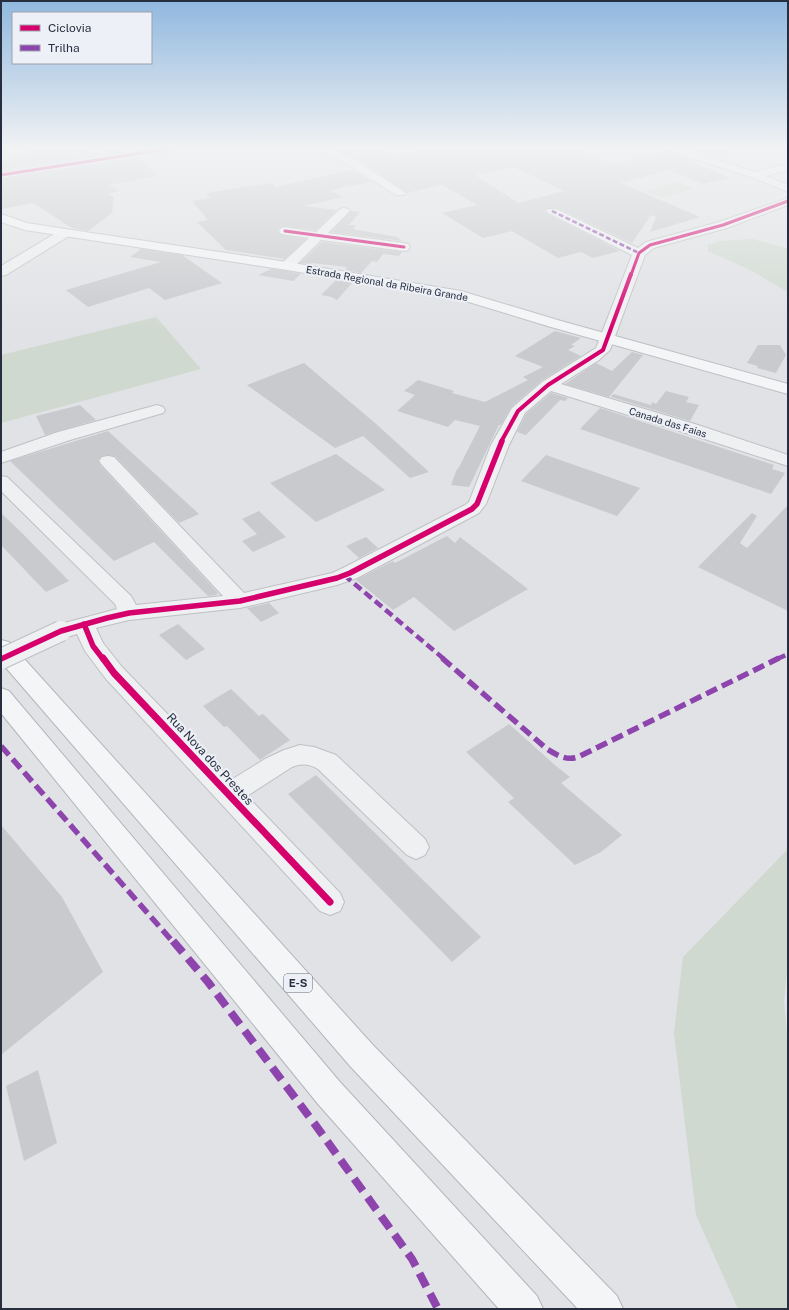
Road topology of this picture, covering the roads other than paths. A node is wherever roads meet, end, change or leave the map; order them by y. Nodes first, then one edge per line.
1 (769, 208) edge
2 (344, 211) dead end
3 (552, 211) dead end
4 (1, 218) edge
5 (285, 231) dead end
6 (65, 233) junction
7 (319, 235) junction
8 (404, 247) dead end
9 (639, 253) junction
10 (287, 266) junction
11 (1, 272) edge
12 (607, 338) junction
13 (548, 384) junction
14 (788, 388) edge
15 (156, 410) dead end
16 (1, 458) edge
17 (108, 460) dead end
18 (788, 461) edge
19 (1, 481) edge
20 (240, 601) junction
21 (129, 613) junction
22 (84, 624) junction
23 (1, 648) edge
24 (1, 659) edge
25 (1, 697) edge
26 (229, 795) junction
27 (416, 847) dead end
28 (330, 902) dead end
29 (524, 1309) edge
30 (604, 1309) edge

1 - 9 street
2 - 7 street
3 - 9 street
4 - 6 main road, Estrada Regional da Ribeira Grande
5 - 7 street
6 - 10 main road, Estrada Regional da Ribeira Grande
6 - 11 street
7 - 8 street
7 - 10 street
9 - 12 street
10 - 12 main road, Estrada Regional da Ribeira Grande
12 - 13 street
12 - 14 main road, Estrada Regional da Ribeira Grande
13 - 18 street, Canada das Faias
13 - 20 street
15 - 16 street
17 - 20 street
19 - 21 street
20 - 21 street
21 - 22 street
22 - 24 street, bridge
22 - 26 street, Rua Nova dos Prestes
23 - 30 main road, E-S
25 - 29 main road
26 - 27 street
26 - 28 street, Rua Nova dos Prestes

